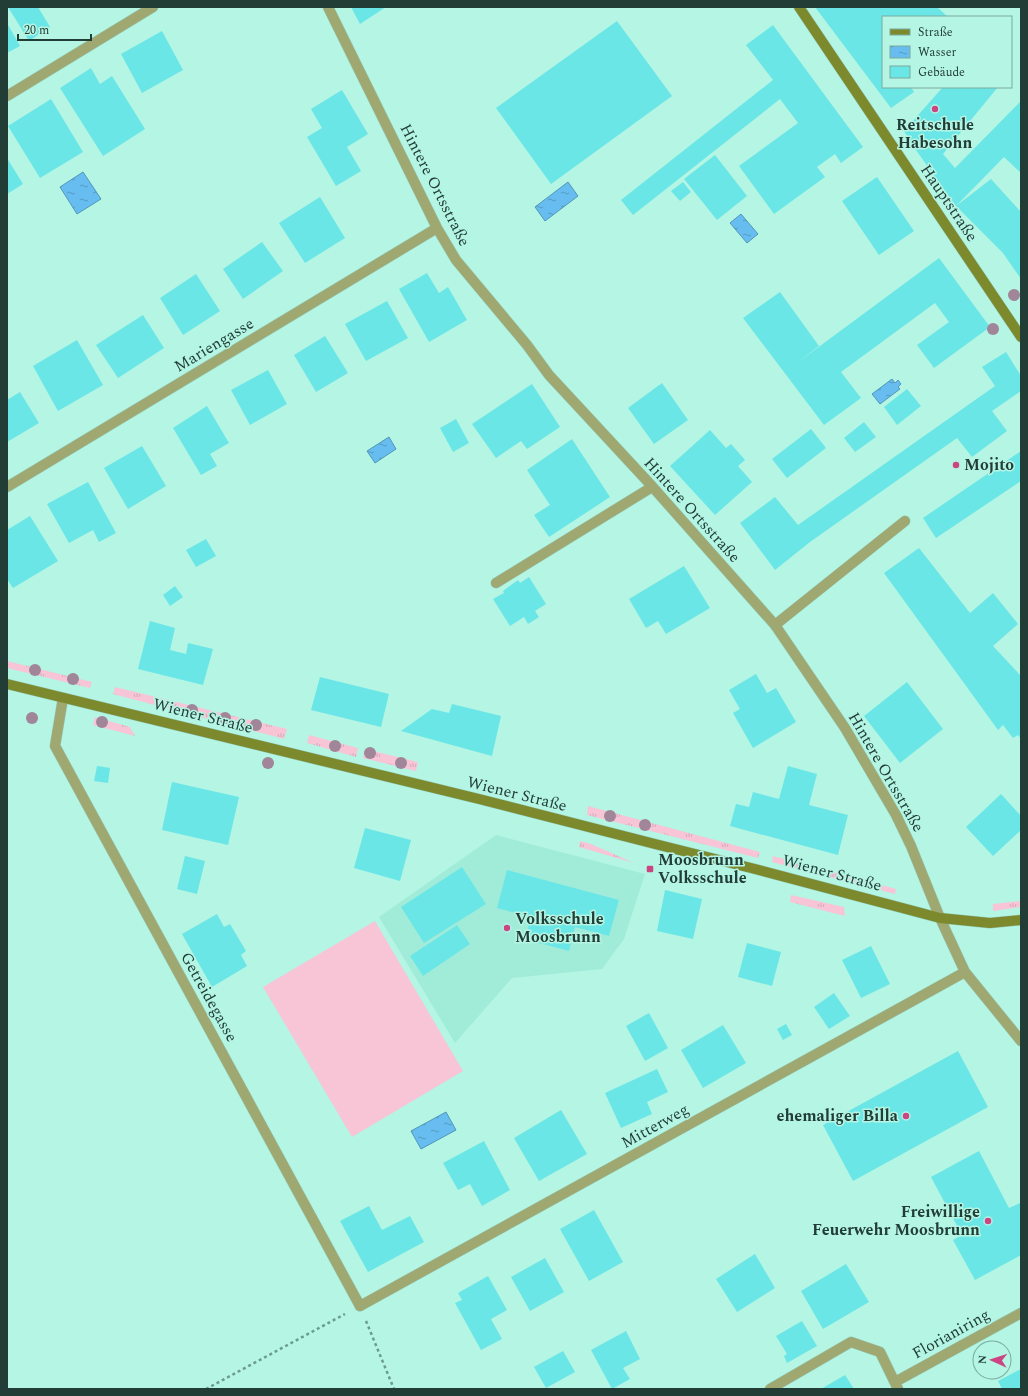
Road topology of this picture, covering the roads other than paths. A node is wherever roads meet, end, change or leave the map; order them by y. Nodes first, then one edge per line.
1 (153, 7) edge
2 (328, 7) edge
3 (799, 7) edge
4 (7, 96) edge
5 (437, 228) junction
6 (1021, 337) edge
7 (7, 487) edge
8 (652, 487) junction
9 (905, 521) dead end
10 (496, 583) dead end
11 (775, 625) junction
12 (7, 684) edge
13 (63, 698) junction
14 (940, 918) junction
15 (1021, 920) edge
16 (965, 972) junction
17 (1021, 1041) edge
18 (360, 1306) joint
19 (1021, 1313) edge
20 (897, 1385) edge
21 (770, 1389) edge

1 - 4 street
2 - 5 street, Hintere Ortsstraße
3 - 6 main road, Hauptstraße
5 - 7 street, Mariengasse
5 - 8 street, Hintere Ortsstraße
8 - 10 street
8 - 11 street, Hintere Ortsstraße
9 - 11 street
11 - 14 street, Hintere Ortsstraße
12 - 13 main road, Wiener Straße
13 - 14 main road, Wiener Straße
13 - 18 street, Getreidegasse
14 - 15 main road, Wiener Straße
14 - 16 street, Hintere Ortsstraße
16 - 17 street, Hintere Ortsstraße
16 - 18 street, Mitterweg
19 - 20 street, Florianiring
20 - 21 street, Florianiring

